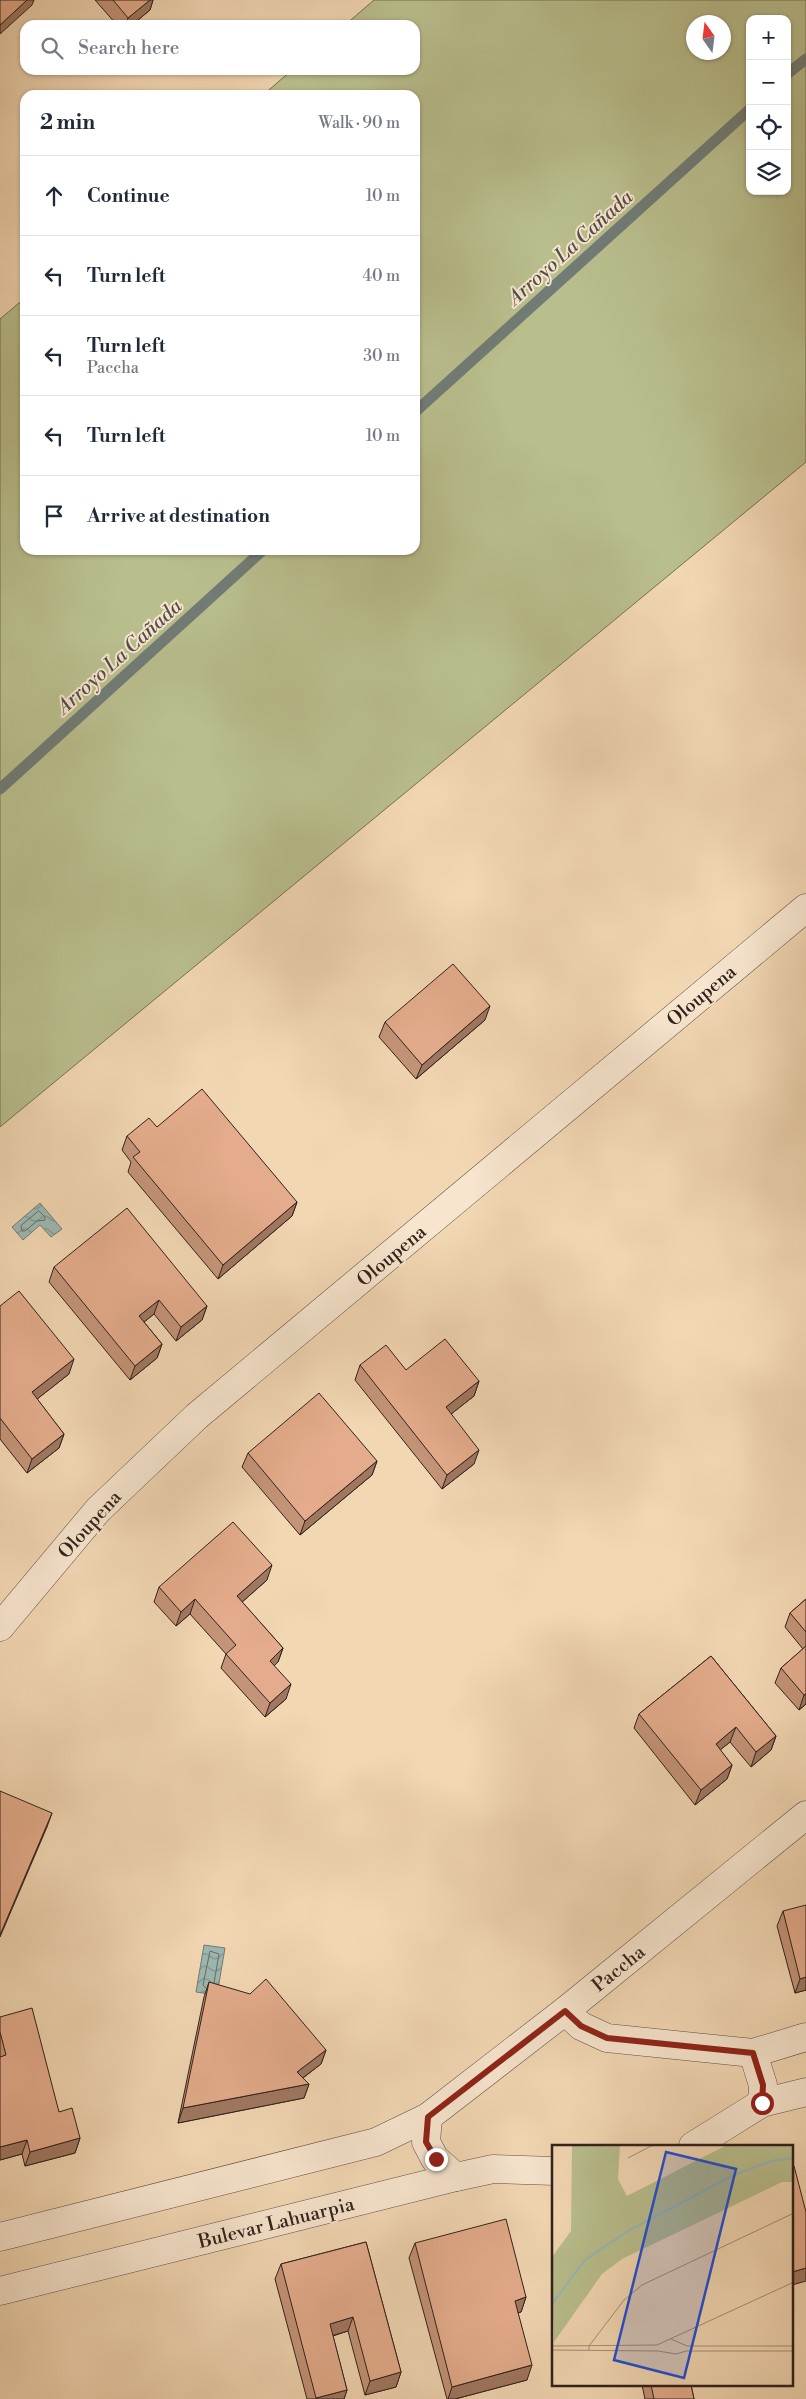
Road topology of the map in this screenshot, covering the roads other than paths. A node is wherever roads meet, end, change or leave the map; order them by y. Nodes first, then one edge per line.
1 (806, 908) edge
2 (0, 1627) edge
3 (806, 1815) edge
4 (565, 2011) junction
5 (806, 2037) edge
6 (753, 2053) junction
7 (806, 2092) edge
8 (762, 2103) junction
9 (428, 2117) junction
10 (695, 2145) edge
11 (552, 2171) edge
12 (456, 2177) junction
13 (0, 2237) edge
14 (0, 2291) edge

1 - 2 street, Oloupena
3 - 4 street, Paccha
4 - 6 street
4 - 9 street, Paccha
5 - 6 street
6 - 8 street
7 - 8 street
8 - 10 street
9 - 12 street
9 - 13 street, Paccha
11 - 12 street, Bulevar Lahuarpia
12 - 14 street, Bulevar Lahuarpia

